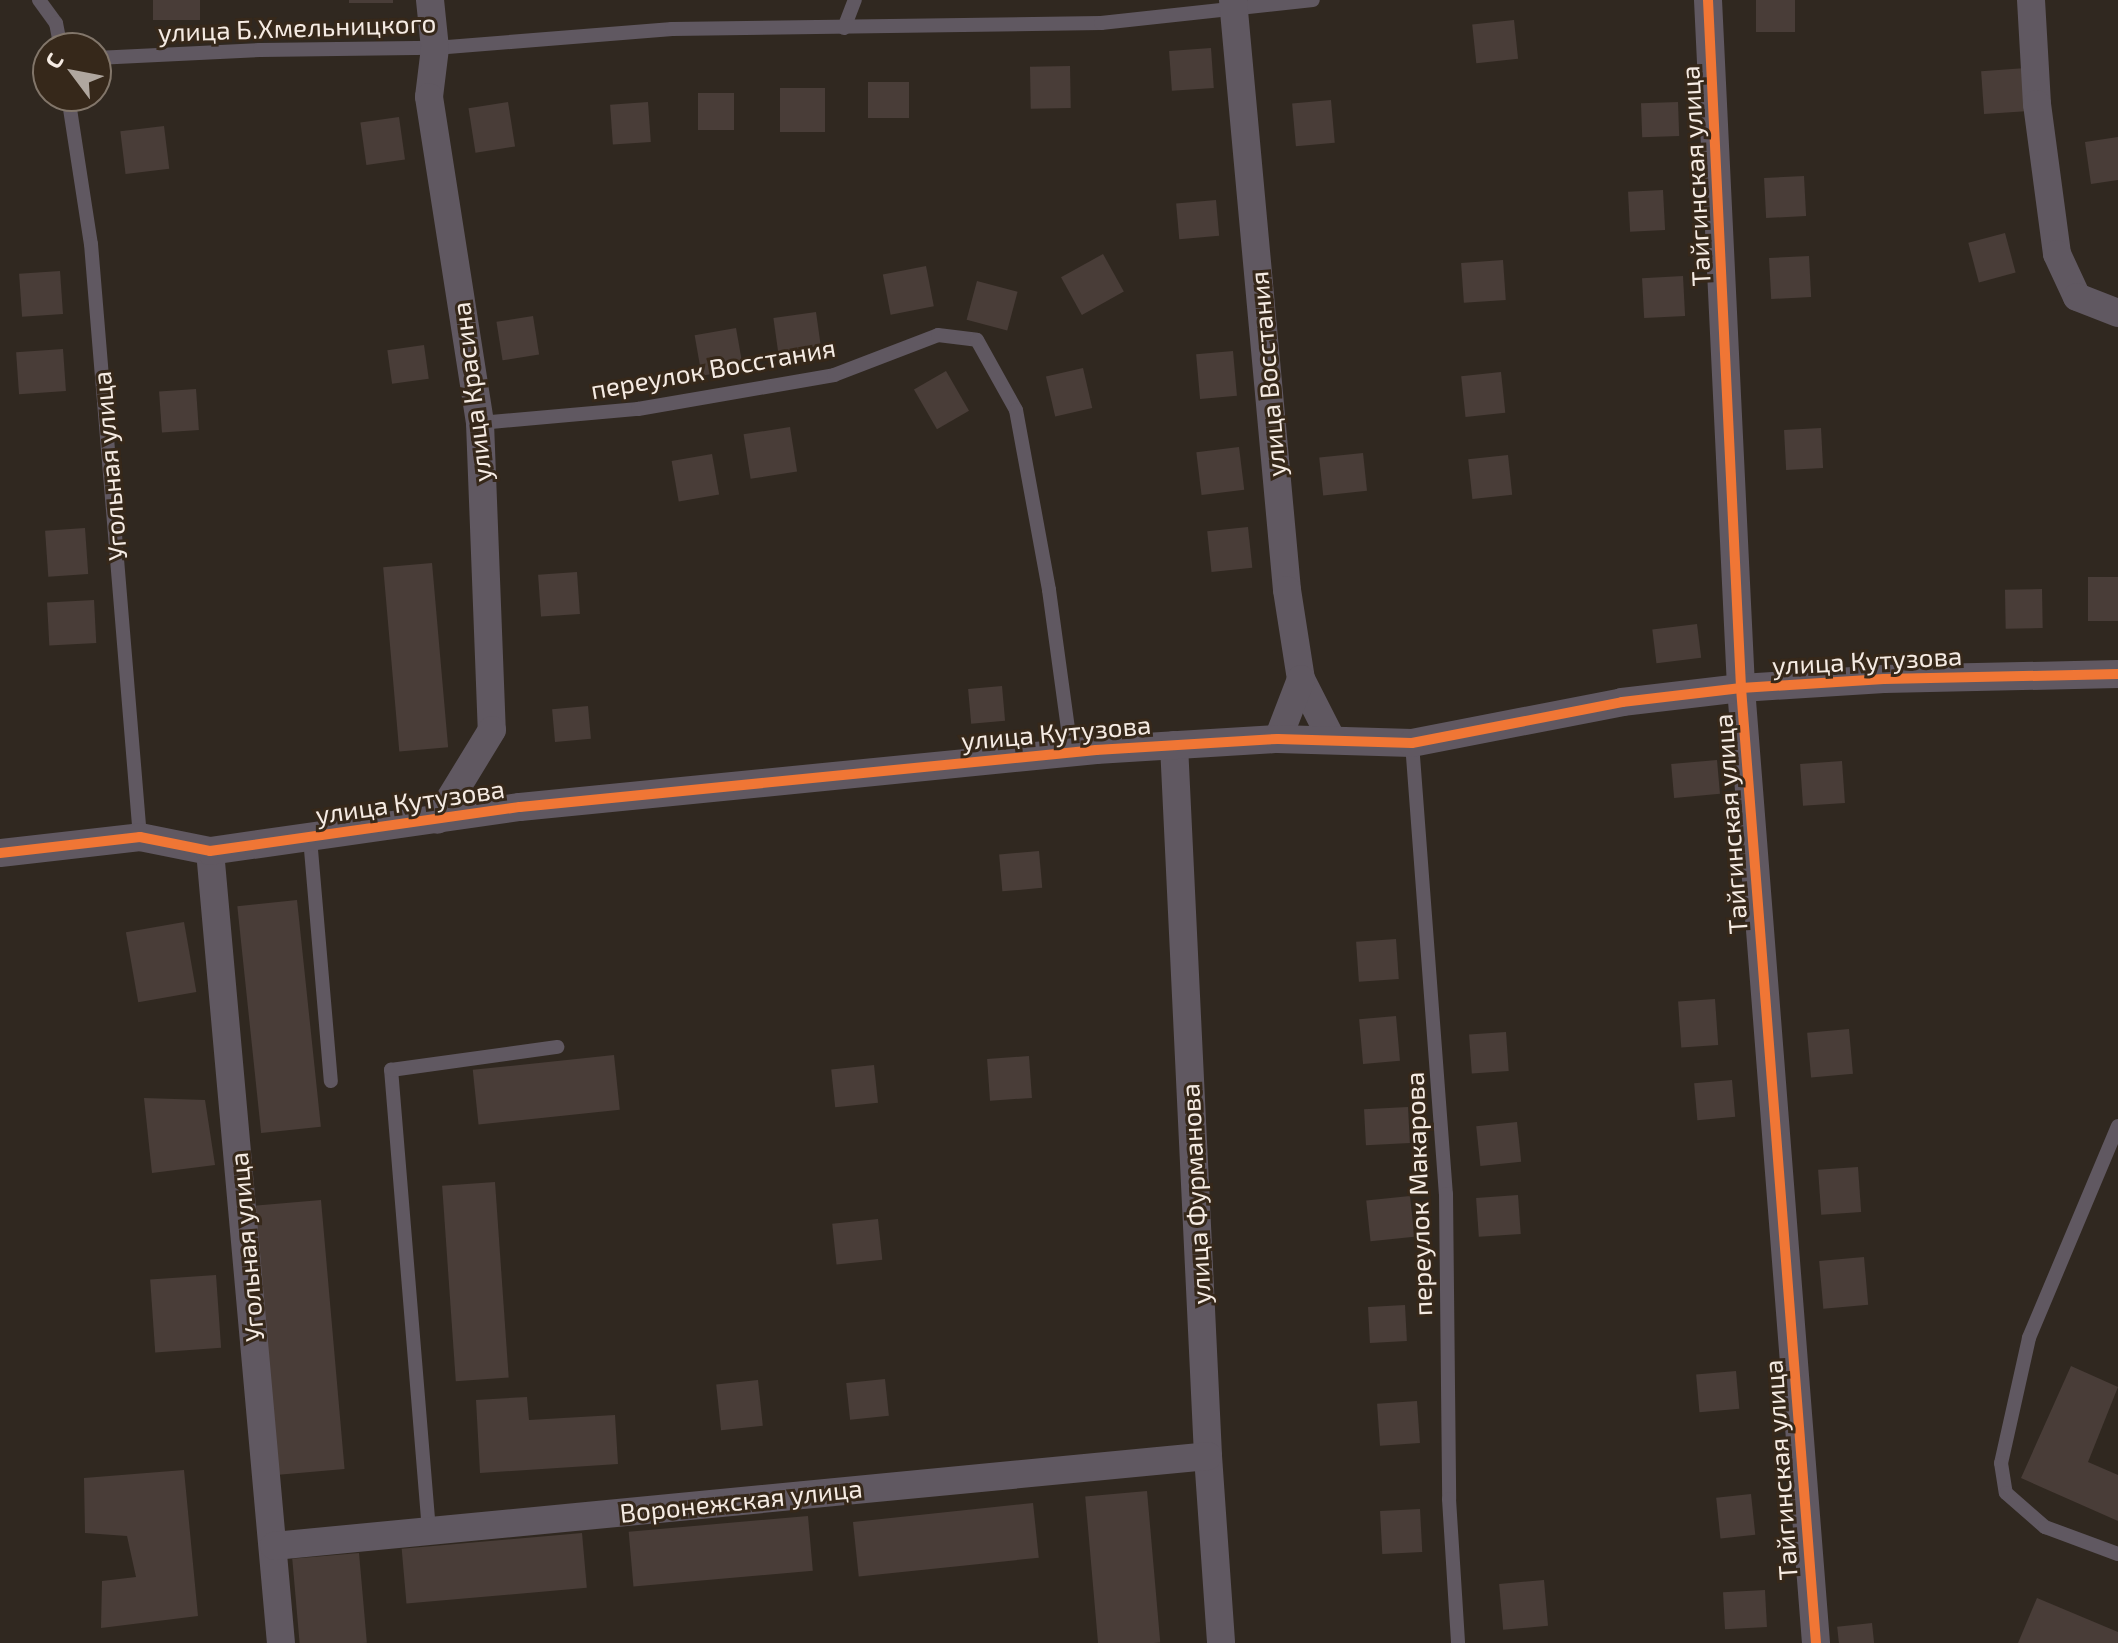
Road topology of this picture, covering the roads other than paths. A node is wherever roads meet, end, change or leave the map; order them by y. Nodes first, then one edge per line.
1 (39, 0) edge
2 (430, 0) edge
3 (855, 0) edge
4 (1313, 0) edge
5 (1708, 0) edge
6 (2031, 0) edge
7 (1233, 5) edge
8 (844, 28) junction
9 (58, 32) edge
10 (435, 48) junction
11 (112, 57) edge
12 (70, 112) edge
13 (2118, 313) edge
14 (480, 423) junction
15 (2118, 674) edge
16 (1301, 679) junction
17 (1741, 688) junction
18 (1068, 729) dead end
19 (1278, 739) junction
20 (1332, 740) junction
21 (1412, 743) junction
22 (1174, 745) junction
23 (437, 820) junction
24 (140, 837) junction
25 (310, 838) junction
26 (210, 851) junction
27 (0, 853) edge
28 (557, 1047) dead end
29 (331, 1081) dead end
30 (2118, 1126) edge
31 (1208, 1456) junction
32 (429, 1531) junction
33 (274, 1546) junction
34 (2118, 1554) edge
35 (281, 1643) edge
36 (1221, 1643) edge
37 (1458, 1643) edge
38 (1816, 1643) edge

1 - 9 lane
2 - 10 street, улица Красина
3 - 8 lane
4 - 7 lane, улица Б.Хмельницкого
5 - 17 street, Тайгинская улица
6 - 13 street
7 - 8 lane, улица Б.Хмельницкого
7 - 16 street, улица Восстания
8 - 10 lane, улица Б.Хмельницкого
10 - 11 lane, улица Б.Хмельницкого
10 - 14 street, улица Красина
12 - 24 lane, Угольная улица
14 - 18 lane, переулок Восстания
14 - 23 street, улица Красина
15 - 17 street, улица Кутузова
16 - 19 street
16 - 20 street, улица Восстания
17 - 21 street, улица Кутузова
17 - 38 street, Тайгинская улица
19 - 20 street, улица Кутузова
19 - 22 street, улица Кутузова
20 - 21 street, улица Кутузова
21 - 37 lane, переулок Макарова
22 - 23 street, улица Кутузова
22 - 31 street, улица Фурманова
23 - 25 street, улица Кутузова
24 - 26 street, улица Кутузова
24 - 27 street, улица Кутузова
25 - 26 street, улица Кутузова
25 - 29 lane
26 - 33 street, Угольная улица
28 - 32 lane
30 - 34 lane
31 - 32 street, Воронежская улица
31 - 36 street, улица Фурманова
32 - 33 street, Воронежская улица
33 - 35 street, Угольная улица

